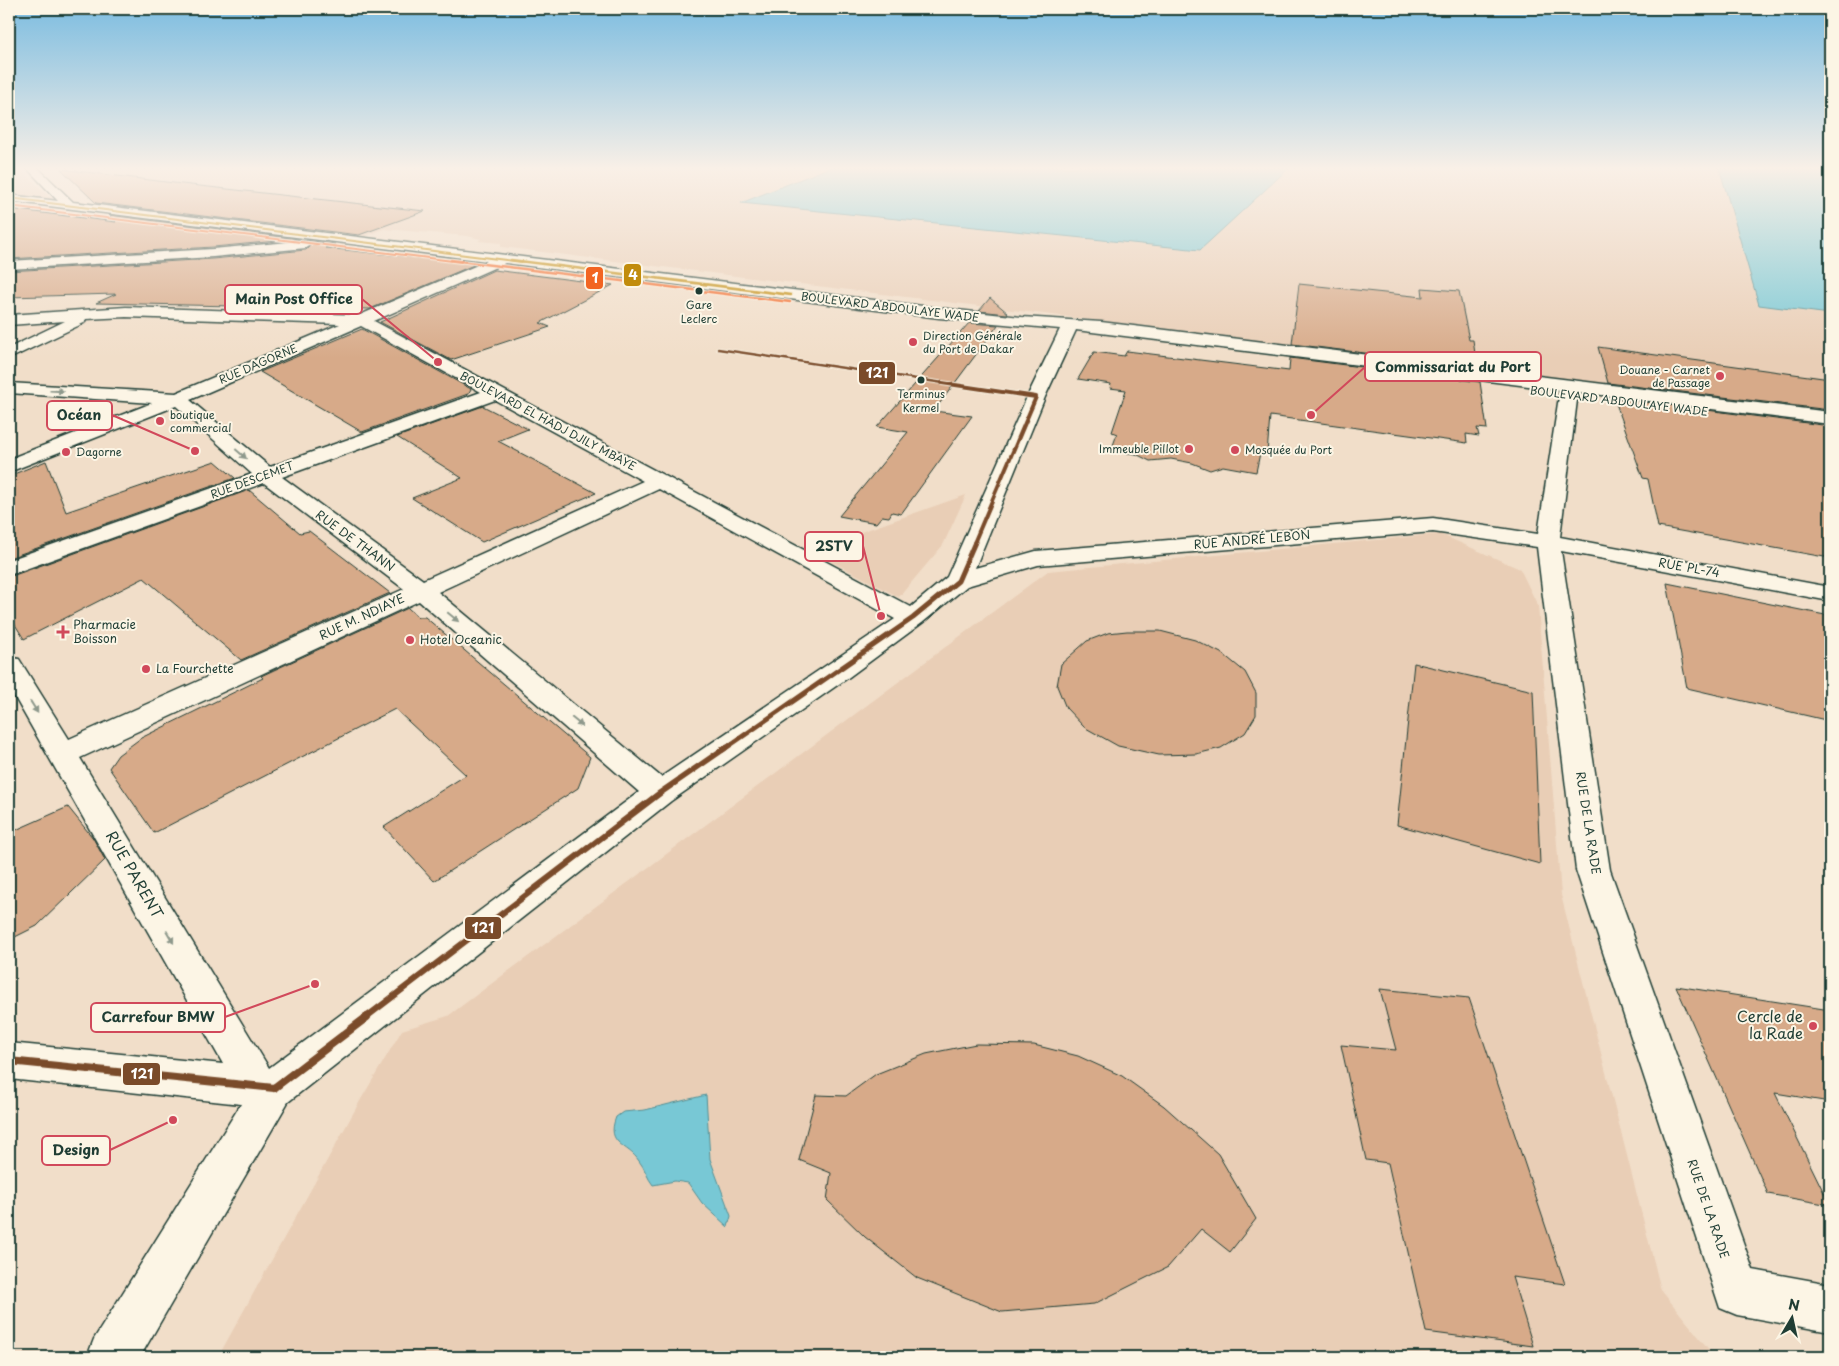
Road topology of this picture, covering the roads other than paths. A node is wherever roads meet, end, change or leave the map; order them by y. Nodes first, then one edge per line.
1 (284, 231) edge
2 (355, 239) junction
3 (505, 259) junction
4 (9, 265) edge
5 (91, 314) junction
6 (9, 320) edge
7 (361, 320) junction
8 (1068, 328) junction
9 (9, 354) edge
10 (9, 388) edge
11 (1570, 390) junction
12 (496, 393) junction
13 (178, 399) junction
14 (1830, 418) edge
15 (1830, 428) edge
16 (9, 466) edge
17 (266, 475) junction
18 (660, 481) junction
19 (1548, 542) junction
20 (9, 568) edge
21 (958, 581) junction
22 (421, 590) junction
23 (1830, 594) edge
24 (913, 618) junction
25 (9, 665) edge
26 (63, 754) junction
27 (660, 793) junction
28 (9, 1061) edge
29 (266, 1088) junction
30 (1830, 1308) edge
31 (112, 1357) edge

1 - 2 street, BOULEVARD ABDOULAYE WADE
2 - 3 street, BOULEVARD ABDOULAYE WADE
2 - 4 street
3 - 7 street, RUE DAGORNE
3 - 8 street, BOULEVARD ABDOULAYE WADE
5 - 6 street, BOULEVARD EL HADJ DJILY MBAYE
5 - 7 street, BOULEVARD EL HADJ DJILY MBAYE
5 - 9 street
7 - 12 street, BOULEVARD EL HADJ DJILY MBAYE
7 - 13 street, RUE DAGORNE
8 - 11 street, BOULEVARD ABDOULAYE WADE
8 - 21 street
10 -> 13 street
11 - 14 street, BOULEVARD ABDOULAYE WADE
11 - 15 street, BOULEVARD ABDOULAYE WADE
11 - 19 street, RUE DE LA RADE
12 - 17 street, RUE DESCEMET
12 - 18 street, BOULEVARD EL HADJ DJILY MBAYE
13 - 16 street, RUE DAGORNE
13 -> 17 street, RUE DE THANN
17 - 20 street, RUE DESCEMET
17 - 22 street, RUE DE THANN
18 - 22 street, RUE M. NDIAYE
18 - 24 street, BOULEVARD EL HADJ DJILY MBAYE
19 - 21 street, RUE ANDRÉ LEBON
19 - 23 street, RUE PL-74
19 - 30 street, RUE DE LA RADE
21 - 24 street
22 - 26 street, RUE M. NDIAYE
22 -> 27 street, RUE DE THANN
24 - 27 street
25 -> 26 street, RUE PARENT
26 -> 29 street, RUE PARENT
27 - 29 street
28 - 29 street
29 - 31 street

